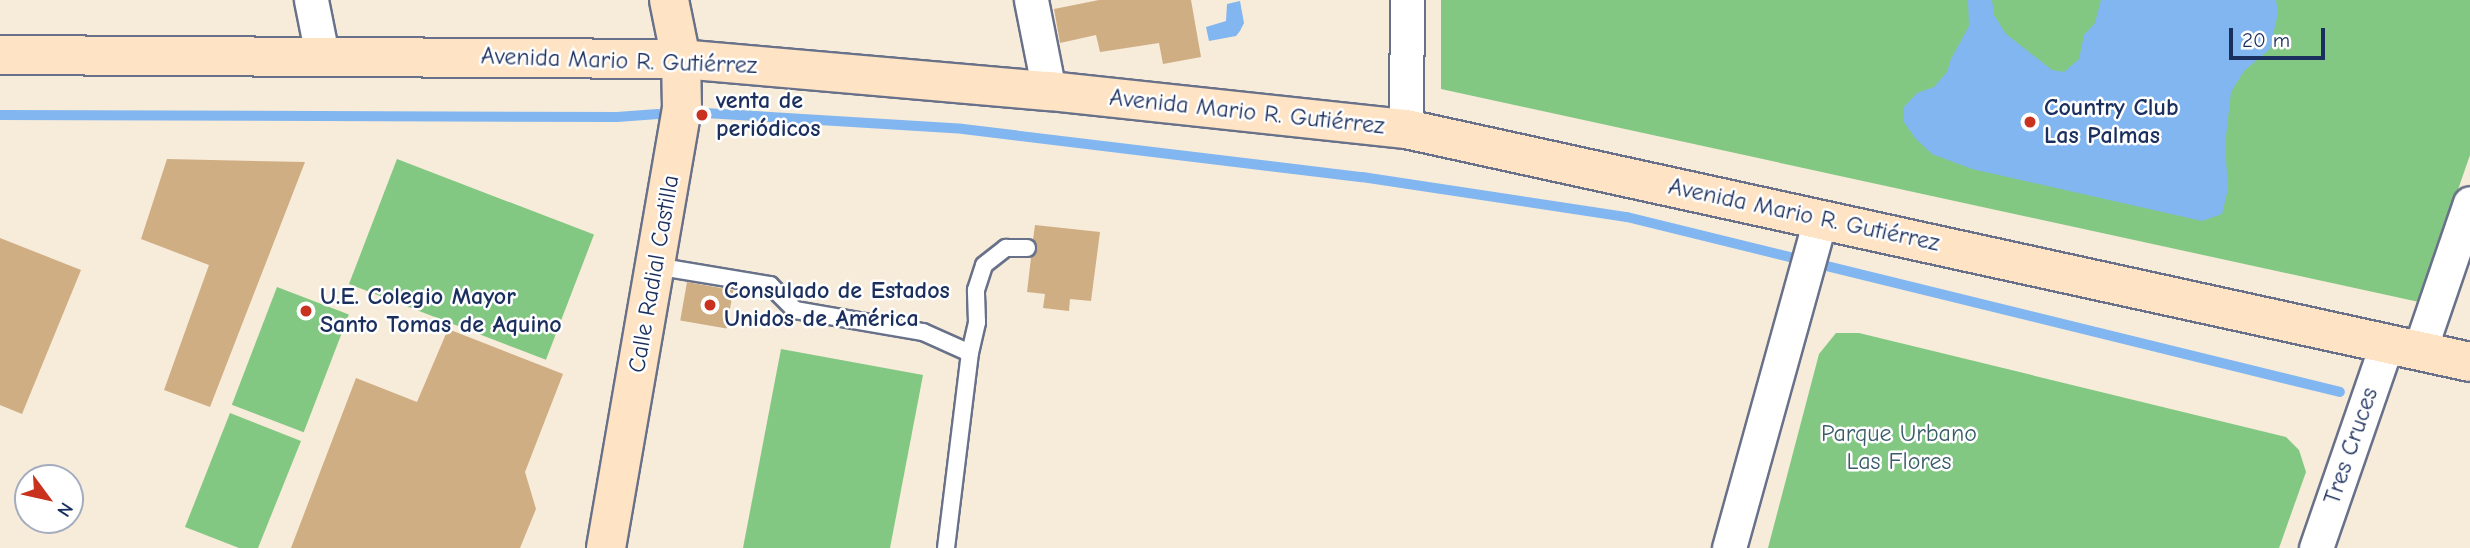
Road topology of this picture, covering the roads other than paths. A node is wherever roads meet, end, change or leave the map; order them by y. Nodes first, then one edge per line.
1 (311, 0) edge
2 (669, 0) edge
3 (1031, 0) edge
4 (1407, 0) edge
5 (0, 55) edge
6 (322, 55) junction
7 (682, 73) junction
8 (1049, 91) junction
9 (1406, 129) junction
10 (2470, 203) edge
11 (1817, 229) junction
12 (1027, 248) dead end
13 (655, 266) junction
14 (2404, 346) junction
15 (970, 353) junction
16 (2470, 362) edge
17 (606, 548) edge
18 (946, 548) edge
19 (1729, 548) edge
20 (2316, 548) edge

1 - 6 street
2 - 7 street, Calle Radial Castilla
3 - 8 street
4 - 9 street
5 - 6 street, Avenida Mario R. Gutiérrez
6 - 7 street, Avenida Mario R. Gutiérrez
7 - 8 street, Avenida Mario R. Gutiérrez
7 - 13 street, Calle Radial Castilla
8 - 9 street, Avenida Mario R. Gutiérrez
9 - 11 street, Avenida Mario R. Gutiérrez
10 - 14 street, Tres Cruces
11 - 14 street, Avenida Mario R. Gutiérrez
11 - 19 street
12 - 15 lane
13 - 15 lane
13 - 17 street, Calle Radial Castilla
14 - 16 street, Avenida Mario R. Gutiérrez
14 - 20 street, Tres Cruces
15 - 18 lane

